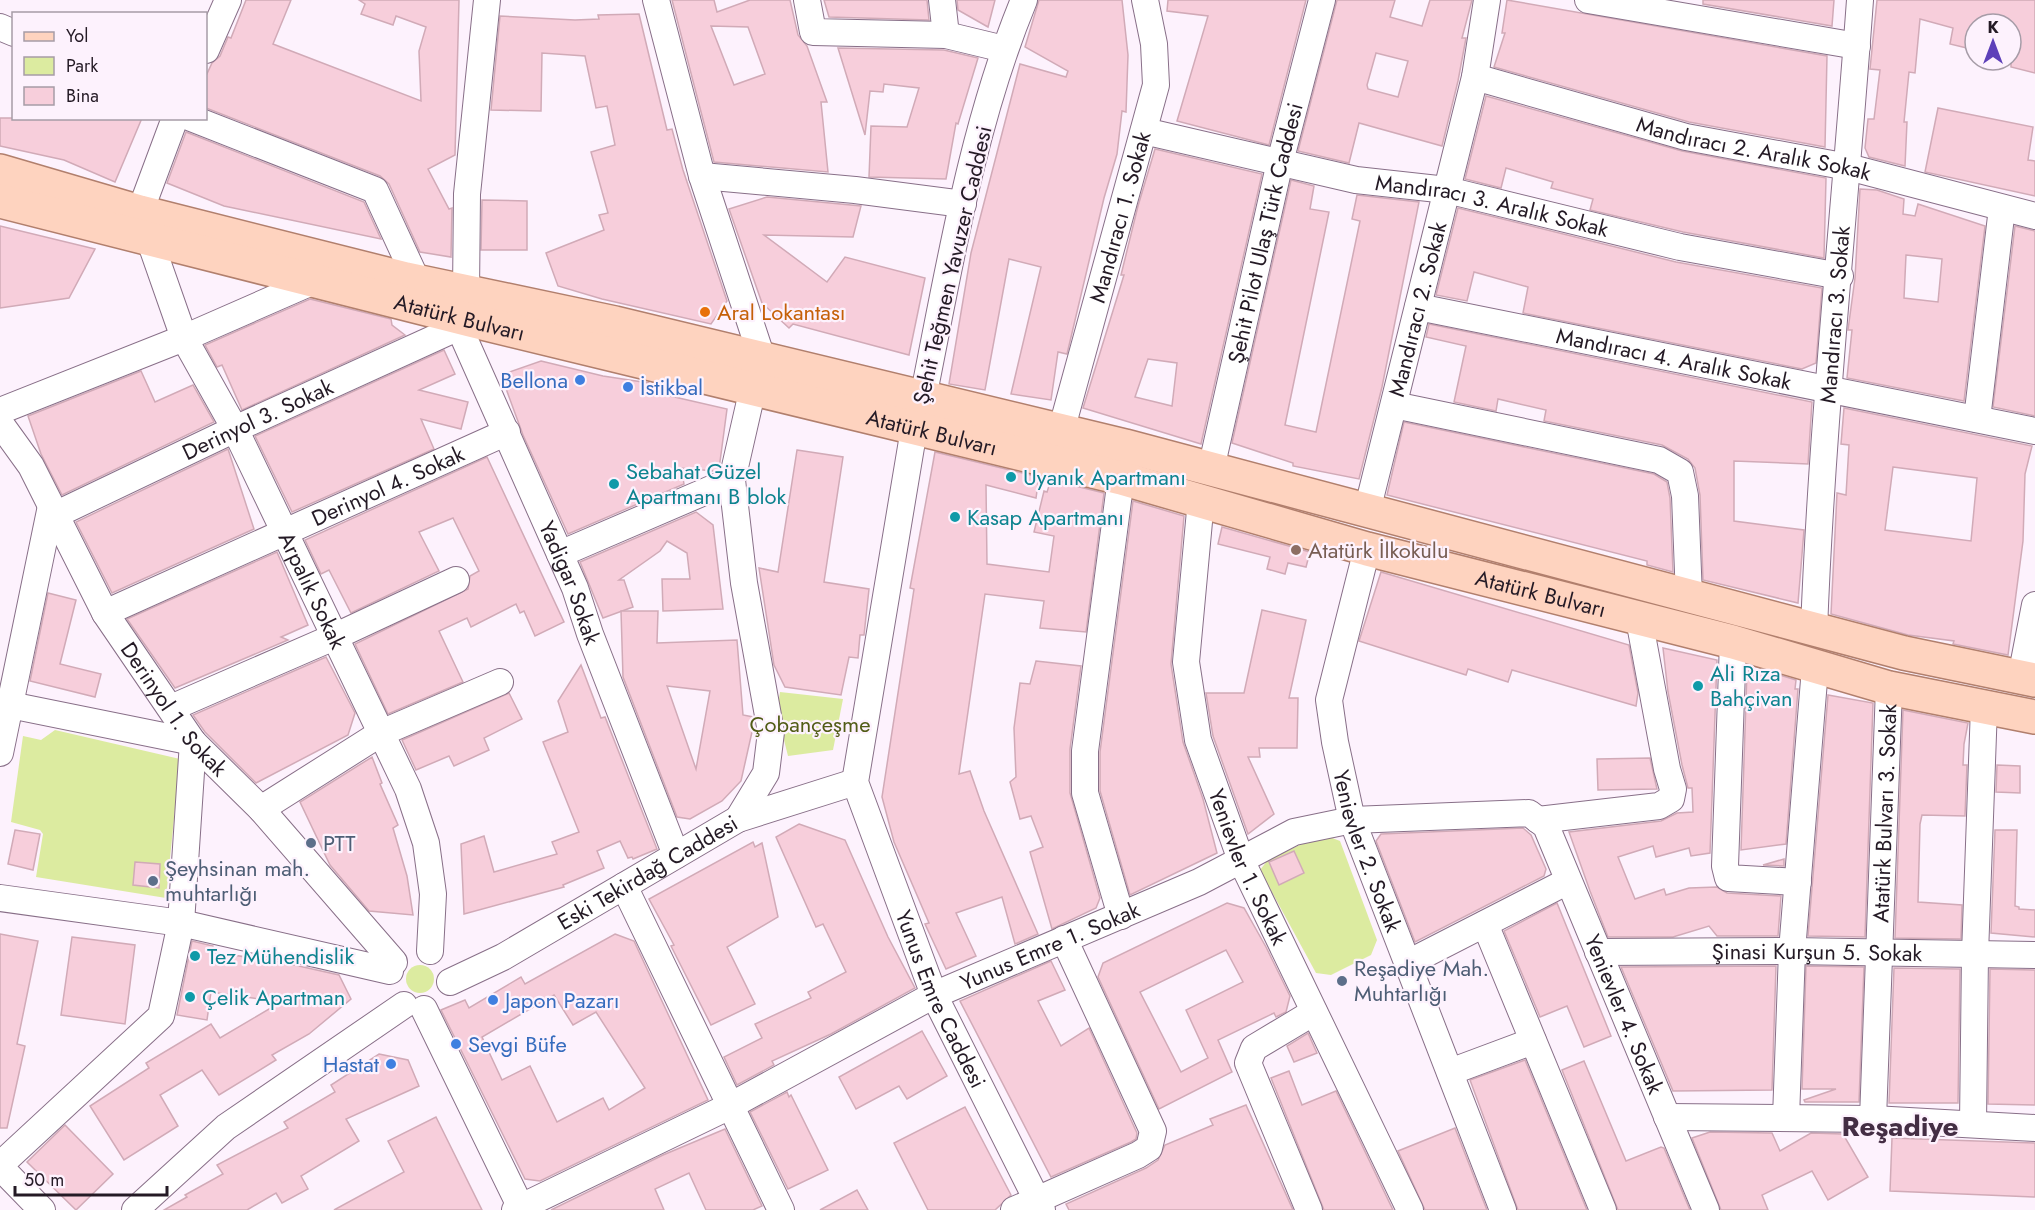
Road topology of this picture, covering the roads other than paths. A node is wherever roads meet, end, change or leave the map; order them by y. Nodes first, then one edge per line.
1 (228, 0) edge
2 (487, 0) edge
3 (656, 0) edge
4 (807, 0) edge
5 (942, 0) edge
6 (1024, 0) edge
7 (1145, 0) edge
8 (1322, 0) edge
9 (1487, 0) edge
10 (1588, 0) edge
11 (1860, 0) edge
12 (946, 34) junction
13 (1857, 46) junction
14 (207, 48) edge
15 (1004, 49) junction
16 (1475, 76) junction
17 (174, 120) edge
18 (196, 120) edge
19 (1144, 131) junction
20 (1280, 162) junction
21 (1848, 167) junction
22 (0, 171) edge
23 (702, 176) junction
24 (1447, 189) junction
25 (0, 201) edge
26 (963, 204) junction
27 (2002, 208) junction
28 (2035, 216) edge
29 (145, 226) junction
30 (1840, 276) junction
31 (314, 281) junction
32 (417, 281) junction
33 (1418, 308) junction
34 (465, 313) junction
35 (184, 338) junction
36 (757, 373) junction
37 (1831, 388) junction
38 (923, 398) junction
39 (1394, 405) junction
40 (0, 411) edge
41 (1977, 419) junction
42 (0, 423) edge
43 (235, 429) junction
44 (914, 429) junction
45 (1061, 431) junction
46 (2035, 431) edge
47 (507, 432) junction
48 (1211, 469) junction
49 (1121, 478) junction
50 (732, 480) junction
51 (1201, 500) junction
52 (53, 510) junction
53 (1368, 511) junction
54 (284, 530) junction
55 (1367, 549) junction
56 (560, 554) junction
57 (456, 580) dead end
58 (1689, 597) junction
59 (2035, 609) edge
60 (105, 613) junction
61 (1639, 619) junction
62 (1814, 630) junction
63 (334, 637) junction
64 (1733, 642) junction
65 (1815, 668) junction
66 (2028, 678) edge
67 (500, 682) dead end
68 (1888, 688) junction
69 (5, 704) edge
70 (1984, 707) junction
71 (171, 708) junction
72 (2035, 717) edge
73 (381, 733) junction
74 (193, 742) junction
75 (0, 753) edge
76 (855, 782) junction
77 (261, 809) junction
78 (738, 819) junction
79 (1352, 820) junction
80 (1538, 820) junction
81 (676, 855) junction
82 (1241, 860) junction
83 (1568, 881) junction
84 (1798, 882) junction
85 (624, 886) junction
86 (0, 898) edge
87 (1120, 916) junction
88 (181, 923) junction
89 (1485, 924) junction
90 (1064, 939) junction
91 (429, 951) junction
92 (1791, 951) junction
93 (1598, 952) junction
94 (1877, 952) junction
95 (1975, 954) junction
96 (2035, 955) edge
97 (1408, 963) junction
98 (392, 967) junction
99 (450, 982) junction
100 (934, 995) junction
101 (414, 1007) junction
102 (1314, 1012) junction
103 (1533, 1041) junction
104 (1450, 1072) junction
105 (730, 1106) junction
106 (1667, 1117) junction
107 (1786, 1118) junction
108 (1873, 1119) junction
109 (1973, 1124) junction
110 (2035, 1128) edge
111 (0, 1166) edge
112 (1030, 1206) edge
113 (519, 1209) edge
114 (42, 1210) edge
115 (135, 1210) edge
116 (781, 1210) edge
117 (1309, 1210) edge
118 (1410, 1210) edge
119 (1503, 1210) edge
120 (1603, 1210) edge
121 (1706, 1210) edge

1 - 14 street
2 - 34 street
3 - 23 street
4 - 12 street
5 - 12 street
6 - 15 street, Şehit Teğmen Yavuzer Caddesi
7 - 19 street, Mandıracı 1. Sokak
8 - 20 street, Şehit Pilot Ulaş Türk Caddesi
9 - 16 street, Mandıracı 2. Sokak
10 - 13 street
11 - 13 street, Mandıracı 3. Sokak
12 - 15 street
13 - 21 street, Mandıracı 3. Sokak
15 - 26 street, Şehit Teğmen Yavuzer Caddesi
16 - 21 street, Mandıracı 2. Aralık Sokak
16 - 24 street, Mandıracı 2. Sokak
17 - 29 street
18 - 32 street
19 - 20 street, Mandıracı 3. Aralık Sokak
19 - 45 street, Mandıracı 1. Sokak
20 - 24 street, Mandıracı 3. Aralık Sokak
20 - 48 street, Şehit Pilot Ulaş Türk Caddesi
21 - 27 street, Mandıracı 2. Aralık Sokak
21 - 30 street, Mandıracı 3. Sokak
22 - 29 main road, Atatürk Bulvarı
23 - 26 street
23 - 36 street
24 - 30 street, Mandıracı 3. Aralık Sokak
24 - 33 street, Mandıracı 2. Sokak
25 - 29 main road, Atatürk Bulvarı
26 - 38 street, Şehit Teğmen Yavuzer Caddesi
27 - 28 street, Mandıracı 2. Aralık Sokak
27 - 41 street
29 - 31 main road, Atatürk Bulvarı
29 - 32 main road, Atatürk Bulvarı
29 - 35 street, Arpalık Sokak
30 - 37 street, Mandıracı 3. Sokak
31 - 34 main road, Atatürk Bulvarı
31 - 35 street
32 - 34 main road, Atatürk Bulvarı
33 - 37 street, Mandıracı 4. Aralık Sokak
33 - 39 street, Mandıracı 2. Sokak
34 - 36 main road, Atatürk Bulvarı
34 - 43 street, Derinyol 3. Sokak
34 - 47 street, Yadigar Sokak
35 - 40 street
35 - 43 street, Arpalık Sokak
36 - 38 main road, Atatürk Bulvarı
36 - 44 main road, Atatürk Bulvarı
36 - 50 street
37 - 41 street, Mandıracı 4. Aralık Sokak
37 - 62 street, Mandıracı 3. Sokak
38 - 44 street, Şehit Teğmen Yavuzer Caddesi
38 - 45 main road, Atatürk Bulvarı
39 - 53 street, Mandıracı 2. Sokak
39 - 58 street
41 - 46 street, Mandıracı 4. Aralık Sokak
42 - 52 street, Derinyol 1. Sokak
43 - 52 street, Derinyol 3. Sokak
43 - 54 street, Arpalık Sokak
44 - 49 main road, Atatürk Bulvarı
44 - 76 street, Şehit Teğmen Yavuzer Caddesi
45 - 48 main road, Atatürk Bulvarı
47 - 54 street, Derinyol 4. Sokak
47 - 56 street, Yadigar Sokak
48 - 53 main road, Atatürk Bulvarı
49 - 51 main road, Atatürk Bulvarı
49 - 87 street
50 - 56 street
50 - 78 street
51 - 55 main road, Atatürk Bulvarı
51 - 82 street, Yenievler 1. Sokak
52 - 60 street, Derinyol 1. Sokak
52 - 69 street
53 - 58 main road, Atatürk Bulvarı
54 - 60 street, Derinyol 4. Sokak
54 - 63 street, Arpalık Sokak
55 - 61 main road, Atatürk Bulvarı
55 - 79 street, Yenievler 2. Sokak
56 - 81 street, Yadigar Sokak
57 - 63 street
58 - 62 main road, Atatürk Bulvarı
59 - 66 street
60 - 71 street, Derinyol 1. Sokak
61 - 64 main road, Atatürk Bulvarı
61 - 80 street, Yunus Emre 1. Sokak
62 - 66 main road, Atatürk Bulvarı
63 - 71 street
63 - 73 street, Arpalık Sokak
64 - 65 main road, Atatürk Bulvarı
64 - 84 street
65 - 68 main road, Atatürk Bulvarı
65 - 84 street
67 - 73 street
68 - 70 main road, Atatürk Bulvarı
68 - 94 street, Atatürk Bulvarı 3. Sokak
69 - 74 street
69 - 75 street
70 - 72 main road, Atatürk Bulvarı
70 - 95 street
71 - 74 street, Derinyol 1. Sokak
73 - 77 street
73 - 91 street, Arpalık Sokak
74 - 77 street, Derinyol 1. Sokak
74 - 88 street
76 - 78 street, Eski Tekirdağ Caddesi
76 - 100 street, Yunus Emre Caddesi
77 - 98 street, Derinyol 1. Sokak
78 - 81 street, Eski Tekirdağ Caddesi
79 - 80 street, Yunus Emre 1. Sokak
79 - 82 street, Yunus Emre 1. Sokak
79 - 97 street, Yenievler 2. Sokak
80 - 83 street, Yenievler 4. Sokak
81 - 85 street, Eski Tekirdağ Caddesi
82 - 87 street, Yunus Emre 1. Sokak
82 - 102 street, Yenievler 1. Sokak
83 - 89 street
83 - 93 street, Yenievler 4. Sokak
84 - 92 street
85 - 99 street, Eski Tekirdağ Caddesi
85 - 105 street
86 - 88 street
87 - 90 street, Yunus Emre 1. Sokak
88 - 98 street
88 - 111 street
89 - 97 street
89 - 103 street
90 - 100 street, Yunus Emre 1. Sokak
90 - 112 street
91 - 98 street
91 - 99 street
92 - 93 street, Şinasi Kurşun 5. Sokak
92 - 94 street, Şinasi Kurşun 5. Sokak
92 - 107 street
93 - 106 street, Yenievler 4. Sokak
94 - 95 street, Şinasi Kurşun 5. Sokak
94 - 108 street, Atatürk Bulvarı 3. Sokak
95 - 96 street, Şinasi Kurşun 5. Sokak
95 - 109 street
97 - 104 street, Yenievler 2. Sokak
98 - 101 street
99 - 101 street
100 - 105 street, Yunus Emre 1. Sokak
100 - 112 street, Yunus Emre Caddesi
101 - 113 street
101 - 115 street
102 - 117 street
102 - 118 street, Yenievler 1. Sokak
103 - 104 street
103 - 120 street
104 - 119 street, Yenievler 2. Sokak
105 - 113 street, Yunus Emre 1. Sokak
105 - 116 street
106 - 107 street
106 - 121 street, Yenievler 4. Sokak
107 - 108 street
108 - 109 street
109 - 110 street
111 - 114 street

